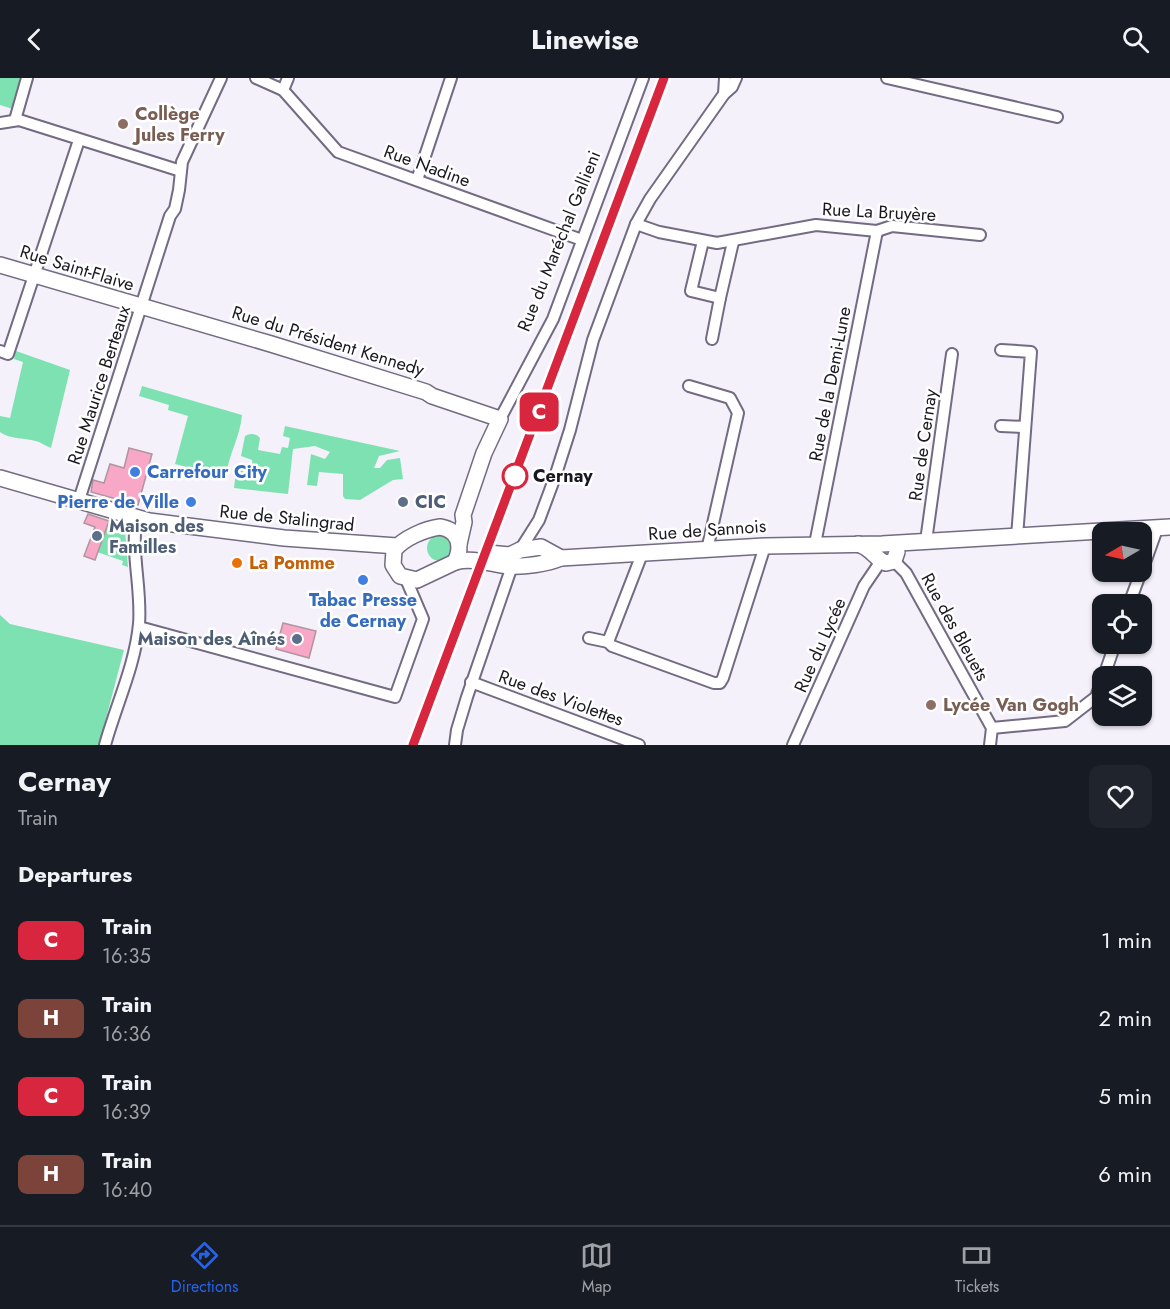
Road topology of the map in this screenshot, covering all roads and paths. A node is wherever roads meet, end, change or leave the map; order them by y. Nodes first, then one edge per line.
1 (27, 78) edge
2 (220, 78) edge
3 (255, 78) edge
4 (288, 78) edge
5 (451, 78) edge
6 (643, 78) edge
7 (725, 78) edge
8 (736, 78) edge
9 (886, 78) edge
10 (283, 90) junction
11 (724, 94) junction
12 (1057, 117) dead end
13 (15, 120) junction
14 (0, 123) edge
15 (79, 140) junction
16 (181, 171) junction
17 (417, 180) junction
18 (636, 224) junction
19 (877, 231) junction
20 (980, 235) dead end
21 (582, 240) junction
22 (703, 241) junction
23 (733, 242) junction
24 (0, 265) edge
25 (36, 276) junction
26 (720, 298) junction
27 (142, 308) junction
28 (712, 339) dead end
29 (1000, 350) dead end
30 (0, 351) edge
31 (952, 354) dead end
32 (689, 386) dead end
33 (500, 419) junction
34 (1000, 426) dead end
35 (1025, 428) junction
36 (0, 478) edge
37 (79, 500) junction
38 (463, 515) junction
39 (137, 517) junction
40 (538, 520) junction
41 (440, 527) junction
42 (1163, 528) edge
43 (1017, 537) junction
44 (920, 542) junction
45 (815, 544) junction
46 (459, 545) junction
47 (397, 546) junction
48 (765, 546) junction
49 (536, 547) junction
50 (706, 550) junction
51 (1152, 550) edge
52 (887, 553) junction
53 (642, 554) junction
54 (561, 558) junction
55 (517, 560) junction
56 (455, 562) junction
57 (411, 579) junction
58 (139, 627) junction
59 (589, 638) dead end
60 (608, 642) junction
61 (471, 682) junction
62 (1092, 700) edge
63 (992, 728) junction
64 (105, 745) edge
65 (455, 745) edge
66 (639, 745) edge
67 (793, 745) edge
68 (990, 745) edge

1 - 13 street
2 - 16 street, Rue Maurice Berteaux
3 - 10 street, Rue Nadine
4 - 10 street
5 - 17 street
6 - 21 street, Rue du Maréchal Gallieni
7 - 11 street
8 - 11 street
9 - 12 street
10 - 17 street, Rue Nadine
11 - 18 street
13 - 14 street
13 - 15 street
15 - 16 street
15 - 25 street
16 - 27 street, Rue Maurice Berteaux
17 - 21 street, Rue Nadine
18 - 22 street, Rue La Bruyère
18 - 40 street
19 - 20 street, Rue La Bruyère
19 - 23 street, Rue La Bruyère
19 - 45 street, Rue de la Demi-Lune
21 - 33 street, Rue du Maréchal Gallieni
22 - 23 street, Rue La Bruyère
22 - 26 street
23 - 26 street
24 - 25 street, Rue Saint-Flaive
25 - 27 street, Rue Saint-Flaive
25 - 30 street
26 - 28 street
27 - 33 street, Rue du Président Kennedy
27 - 37 street, Rue Maurice Berteaux
29 - 35 street
31 - 44 street, Rue de Cernay
32 - 50 street
33 - 38 street, Rue du Maréchal Gallieni
34 - 35 street
35 - 43 street
36 - 37 street, Rue de Stalingrad
37 - 39 street, Rue de Stalingrad
38 - 41 street
38 - 46 street, Rue du Maréchal Gallieni
39 - 47 street, Rue de Stalingrad
39 - 58 street
40 - 49 street
40 - 55 street
41 - 46 street
41 - 47 street
42 - 43 street
42 - 51 street
43 - 44 street
44 - 52 street
45 - 48 street, Rue de Sannois
45 - 52 street, Rue de Sannois
46 - 55 street, Rue de Sannois
46 - 56 street, Rue du Maréchal Gallieni
47 - 57 street
48 - 50 street, Rue de Sannois
48 - 60 street
49 - 54 street, Rue de Sannois
49 - 55 street, Rue de Sannois
50 - 53 street, Rue de Sannois
52 - 63 street, Rue des Bleuets
52 - 67 street, Rue du Lycée
53 - 54 street, Rue de Sannois
53 - 60 street
54 - 55 street, Rue de Sannois
55 - 56 street, Rue de Sannois
55 - 61 street
56 - 57 street
57 - 58 street
58 - 64 street
59 - 60 street
61 - 65 street
61 - 66 street, Rue des Violettes
62 - 63 street
63 - 68 street

